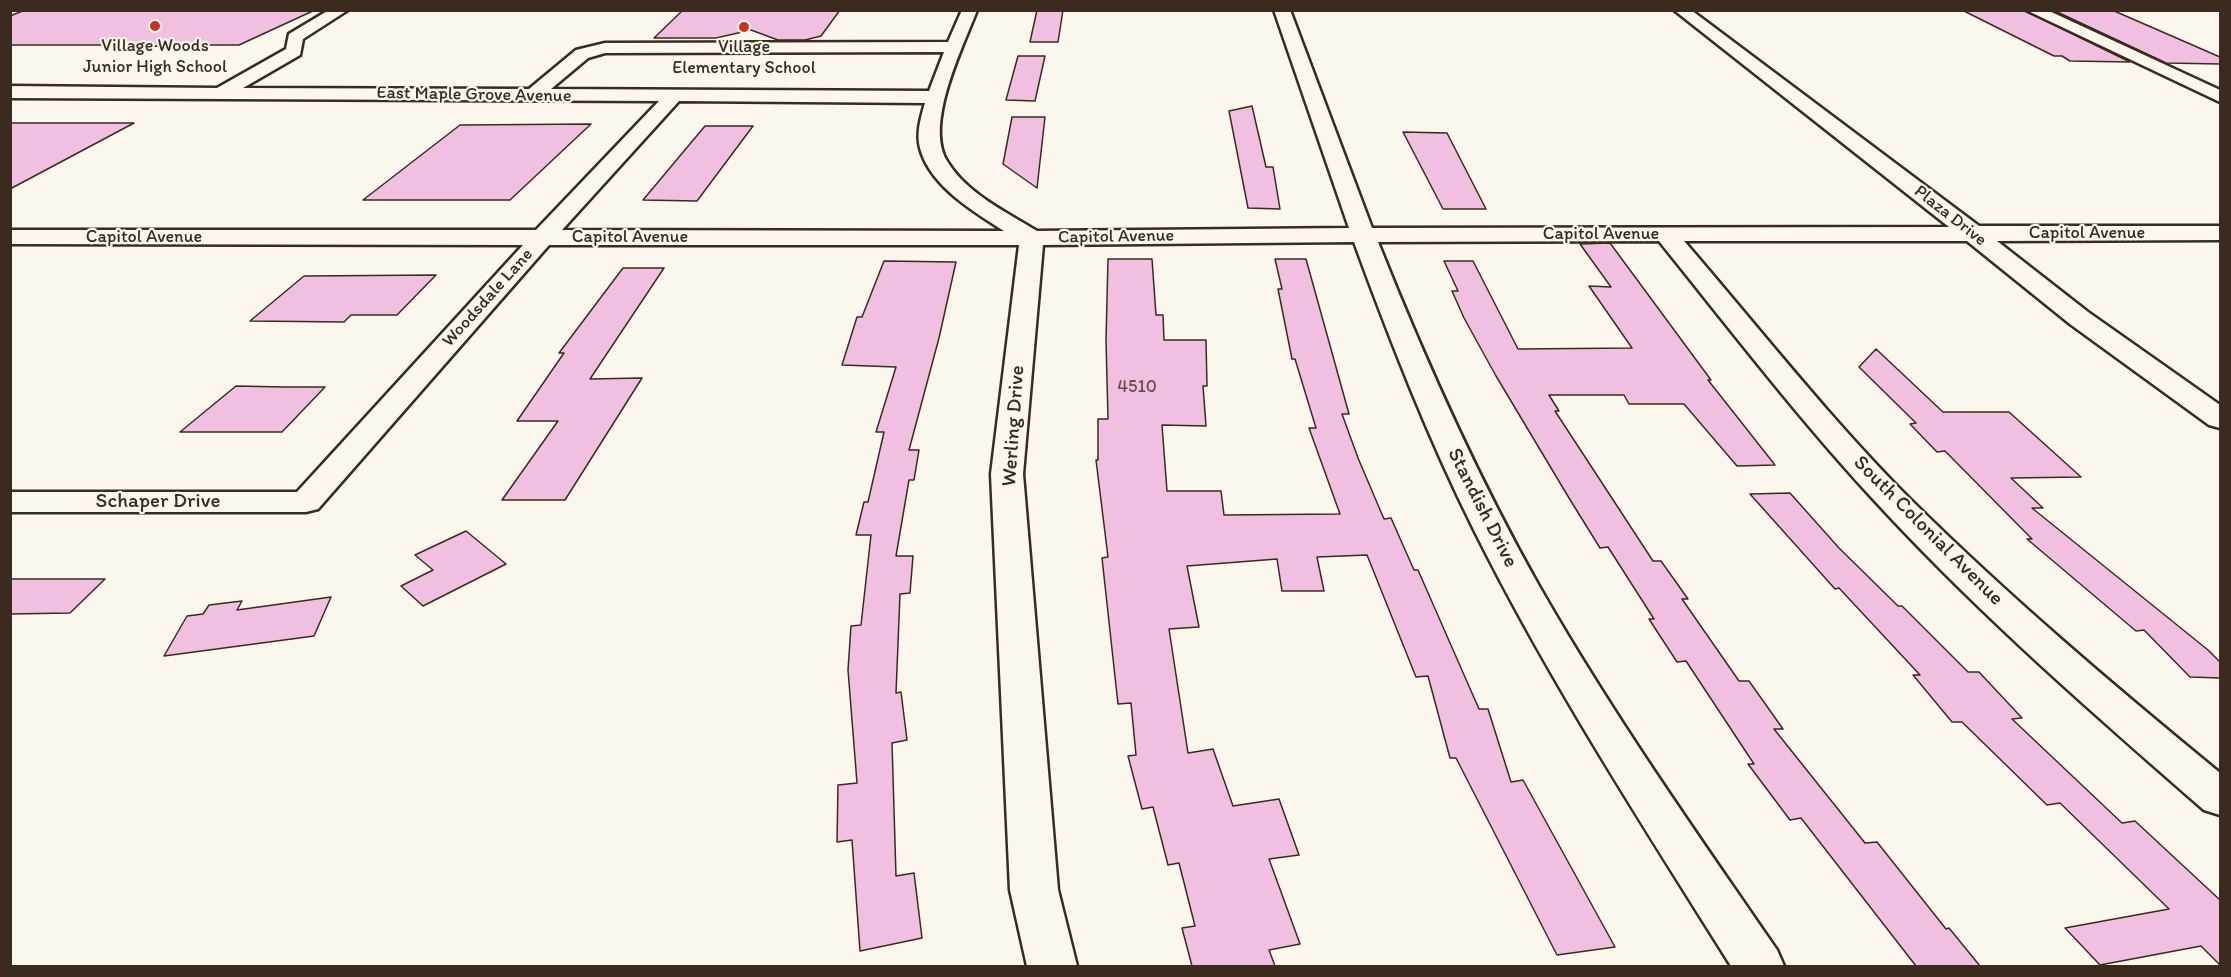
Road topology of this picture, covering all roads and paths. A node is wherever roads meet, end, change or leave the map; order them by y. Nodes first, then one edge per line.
1 (341, 10) edge
2 (969, 10) edge
3 (1282, 10) edge
4 (1681, 10) edge
5 (2033, 10) edge
6 (956, 47) junction
7 (10, 92) edge
8 (221, 93) junction
9 (532, 96) junction
10 (673, 97) junction
11 (937, 97) junction
12 (2220, 97) edge
13 (1971, 232) junction
14 (2220, 233) edge
15 (1665, 234) junction
16 (1362, 235) junction
17 (10, 237) edge
18 (543, 237) junction
19 (1032, 238) junction
20 (2220, 419) edge
21 (10, 502) edge
22 (306, 502) joint
23 (2220, 798) edge
24 (1052, 966) edge
25 (1759, 966) edge

1 - 8 street
2 - 6 street
3 - 16 street, Standish Drive
4 - 13 street, Plaza Drive
5 - 12 street
6 - 9 street
6 - 11 street
7 - 8 street, East Maple Grove Avenue
8 - 9 street, East Maple Grove Avenue
9 - 10 street, East Maple Grove Avenue
10 - 11 street, East Maple Grove Avenue
10 - 18 street, Woodsdale Lane
11 - 19 street
13 - 14 street, Capitol Avenue
13 - 15 street, Capitol Avenue
13 - 20 street, Plaza Drive
15 - 16 street, Capitol Avenue
15 - 23 street, South Colonial Avenue
16 - 19 street, Capitol Avenue
16 - 25 street, Standish Drive
17 - 18 street, Capitol Avenue
18 - 19 street, Capitol Avenue
18 - 22 street, Woodsdale Lane
19 - 24 street, Werling Drive
21 - 22 street, Schaper Drive

